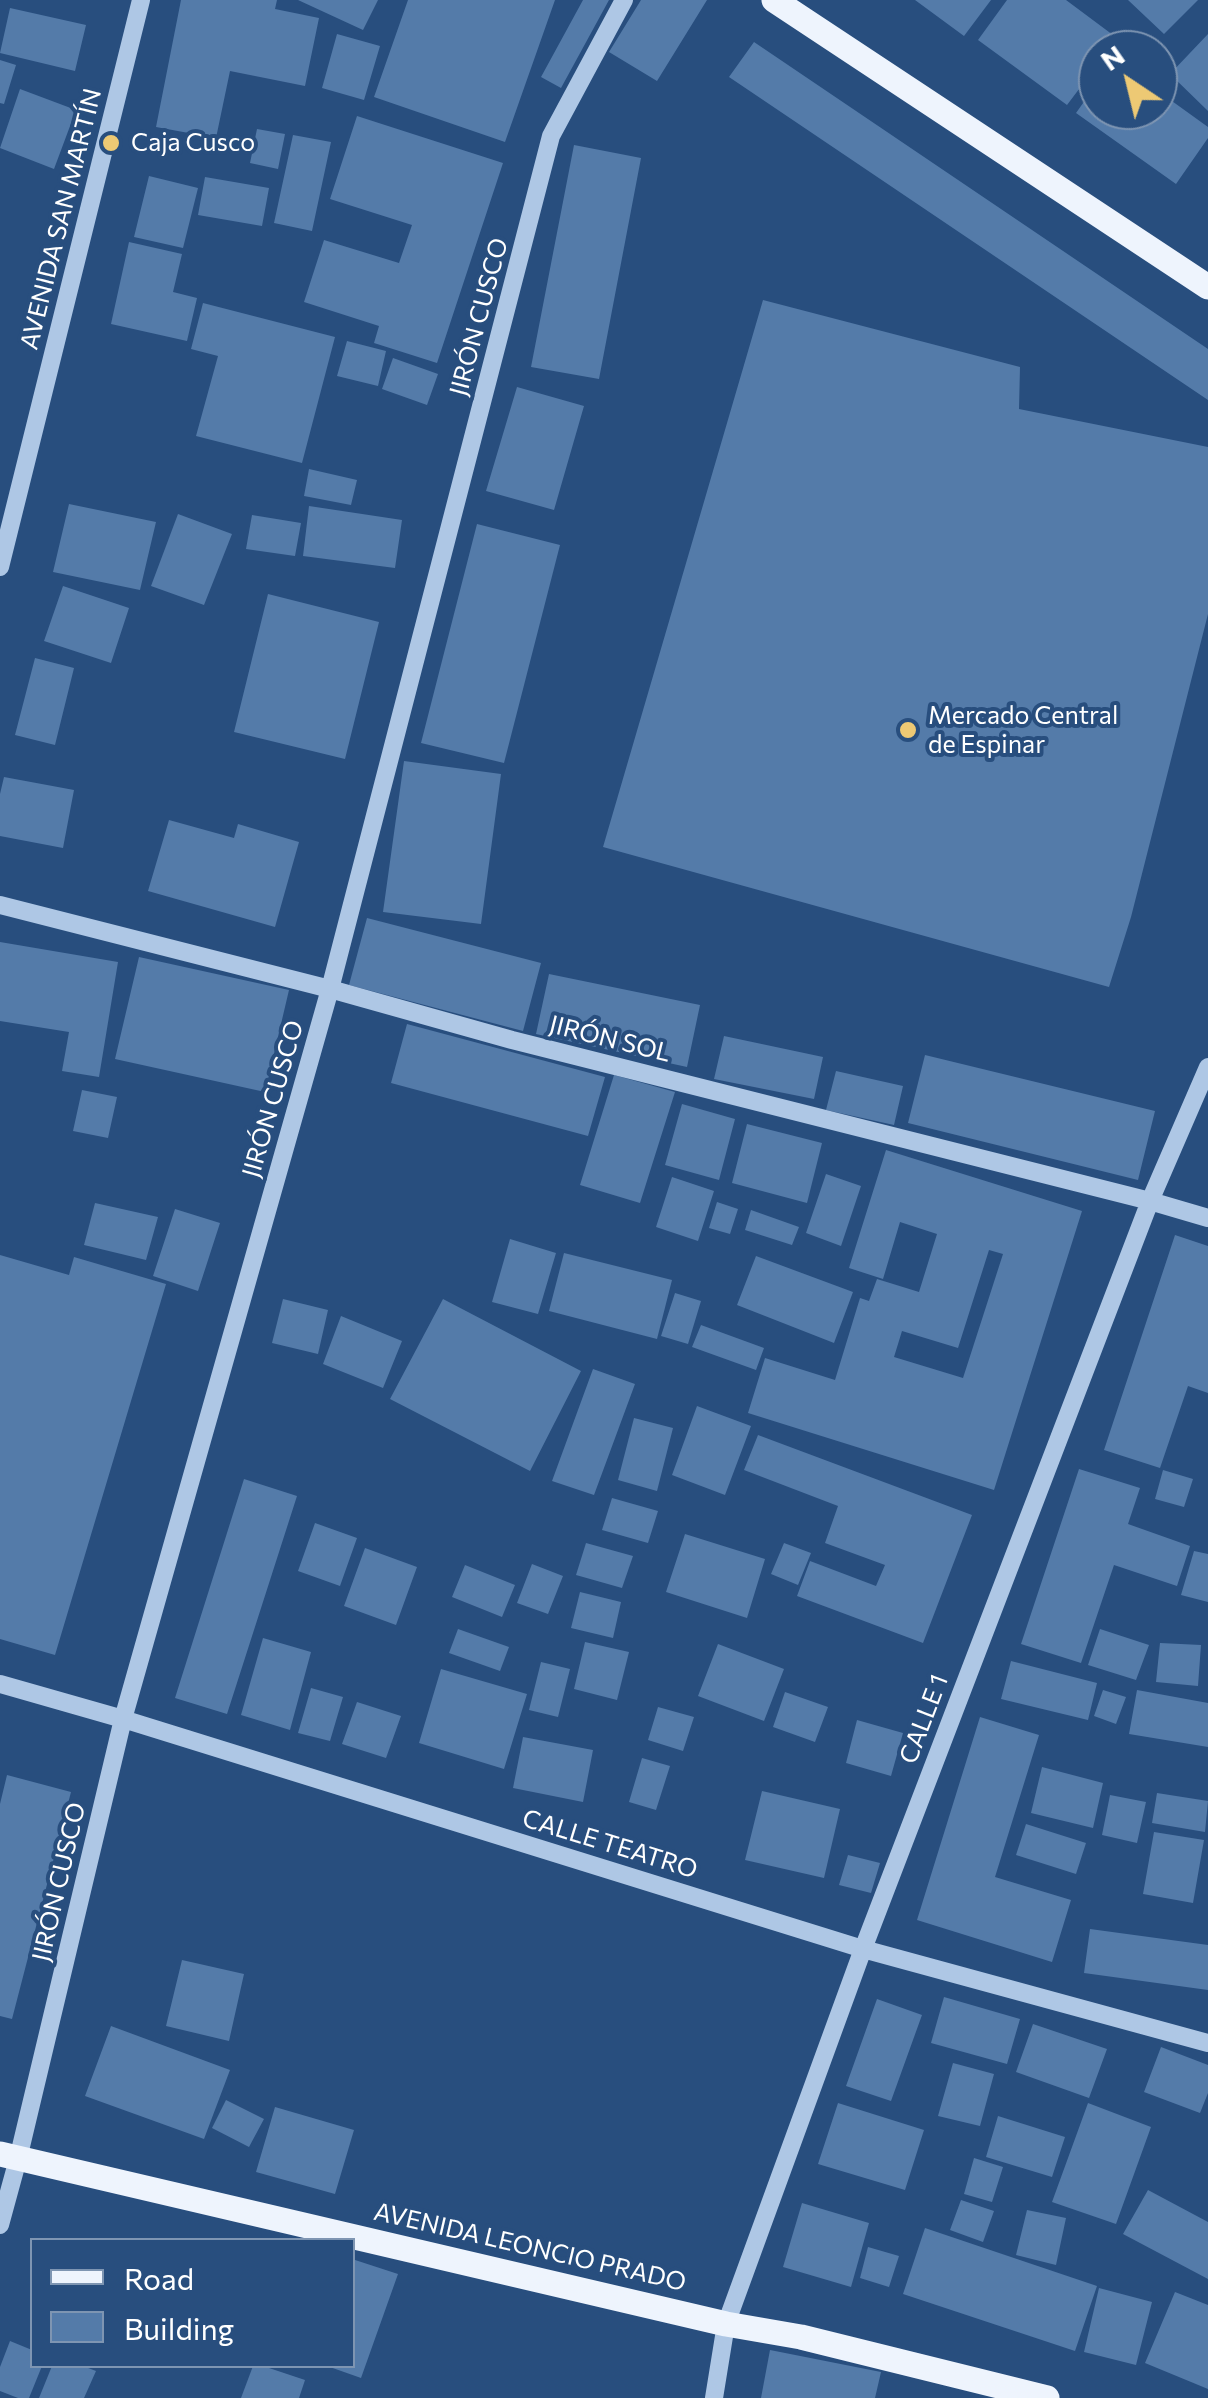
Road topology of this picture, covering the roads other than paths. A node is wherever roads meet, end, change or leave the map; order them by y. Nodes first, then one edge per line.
1 (141, 0) edge
2 (624, 0) edge
3 (774, 0) edge
4 (1208, 286) edge
5 (0, 567) edge
6 (0, 905) edge
7 (330, 989) junction
8 (1208, 1067) edge
9 (1150, 1201) junction
10 (1208, 1218) edge
11 (0, 1684) edge
12 (123, 1719) junction
13 (863, 1949) junction
14 (1208, 2044) edge
15 (9, 2156) edge
16 (0, 2225) edge
17 (726, 2324) junction
18 (714, 2398) edge
19 (1048, 2398) edge

1 - 5 street, AVENIDA SAN MARTÍN
2 - 7 street, JIRÓN CUSCO
3 - 4 main road
6 - 7 street, JIRÓN SOL
7 - 9 street, JIRÓN SOL
7 - 12 street, JIRÓN CUSCO
8 - 9 street, CALLE 1
9 - 10 street, JIRÓN SOL
9 - 13 street, CALLE 1
11 - 12 street, CALLE TEATRO
12 - 13 street, CALLE TEATRO
12 - 15 street, JIRÓN CUSCO
13 - 14 street, CALLE TEATRO
13 - 17 street, CALLE 1
15 - 16 street, JIRÓN CUSCO
15 - 17 main road, AVENIDA LEONCIO PRADO
17 - 18 street, CALLE 1
17 - 19 main road, AVENIDA LEONCIO PRADO

